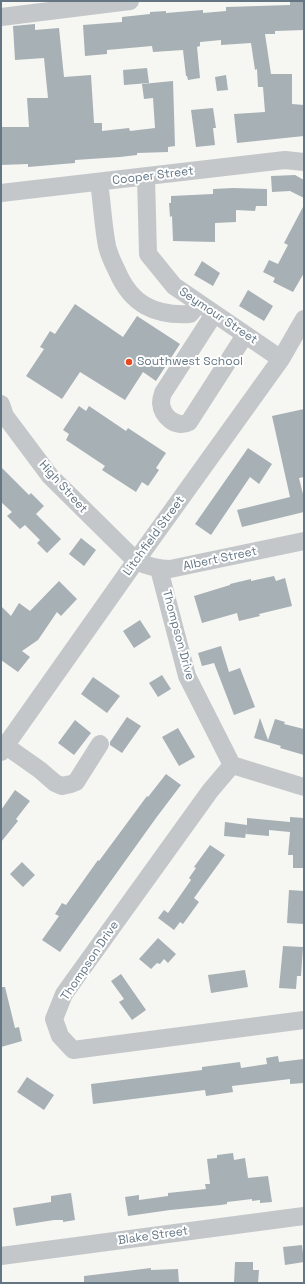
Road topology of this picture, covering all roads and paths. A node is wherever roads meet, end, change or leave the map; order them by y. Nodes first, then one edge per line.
1 (130, 1) edge
2 (1, 17) edge
3 (304, 162) edge
4 (146, 177) junction
5 (99, 182) junction
6 (1, 193) edge
7 (199, 303) junction
8 (214, 314) junction
9 (304, 319) edge
10 (245, 335) junction
11 (281, 359) junction
12 (2, 414) edge
13 (304, 541) edge
14 (136, 561) junction
15 (159, 568) junction
16 (100, 744) dead end
17 (3, 749) edge
18 (232, 765) junction
19 (304, 787) edge
20 (304, 1020) edge
21 (304, 1216) edge
22 (1, 1256) edge

1 - 2 street
3 - 4 street, Cooper Street
4 - 5 street, Cooper Street
4 - 7 street, Seymour Street
5 - 6 street, Cooper Street
5 - 7 street
7 - 8 street, Seymour Street
8 - 10 street, Seymour Street
8 - 10 street
9 - 11 street, Litchfield Street
10 - 11 street, Seymour Street
11 - 14 street, Litchfield Street
12 - 14 street, High Street
13 - 15 street, Albert Street
14 - 15 street, Albert Street
14 - 17 street, Litchfield Street
15 - 18 street, Thompson Drive
16 - 17 street
18 - 19 street
18 - 20 street, Thompson Drive
21 - 22 street, Blake Street

